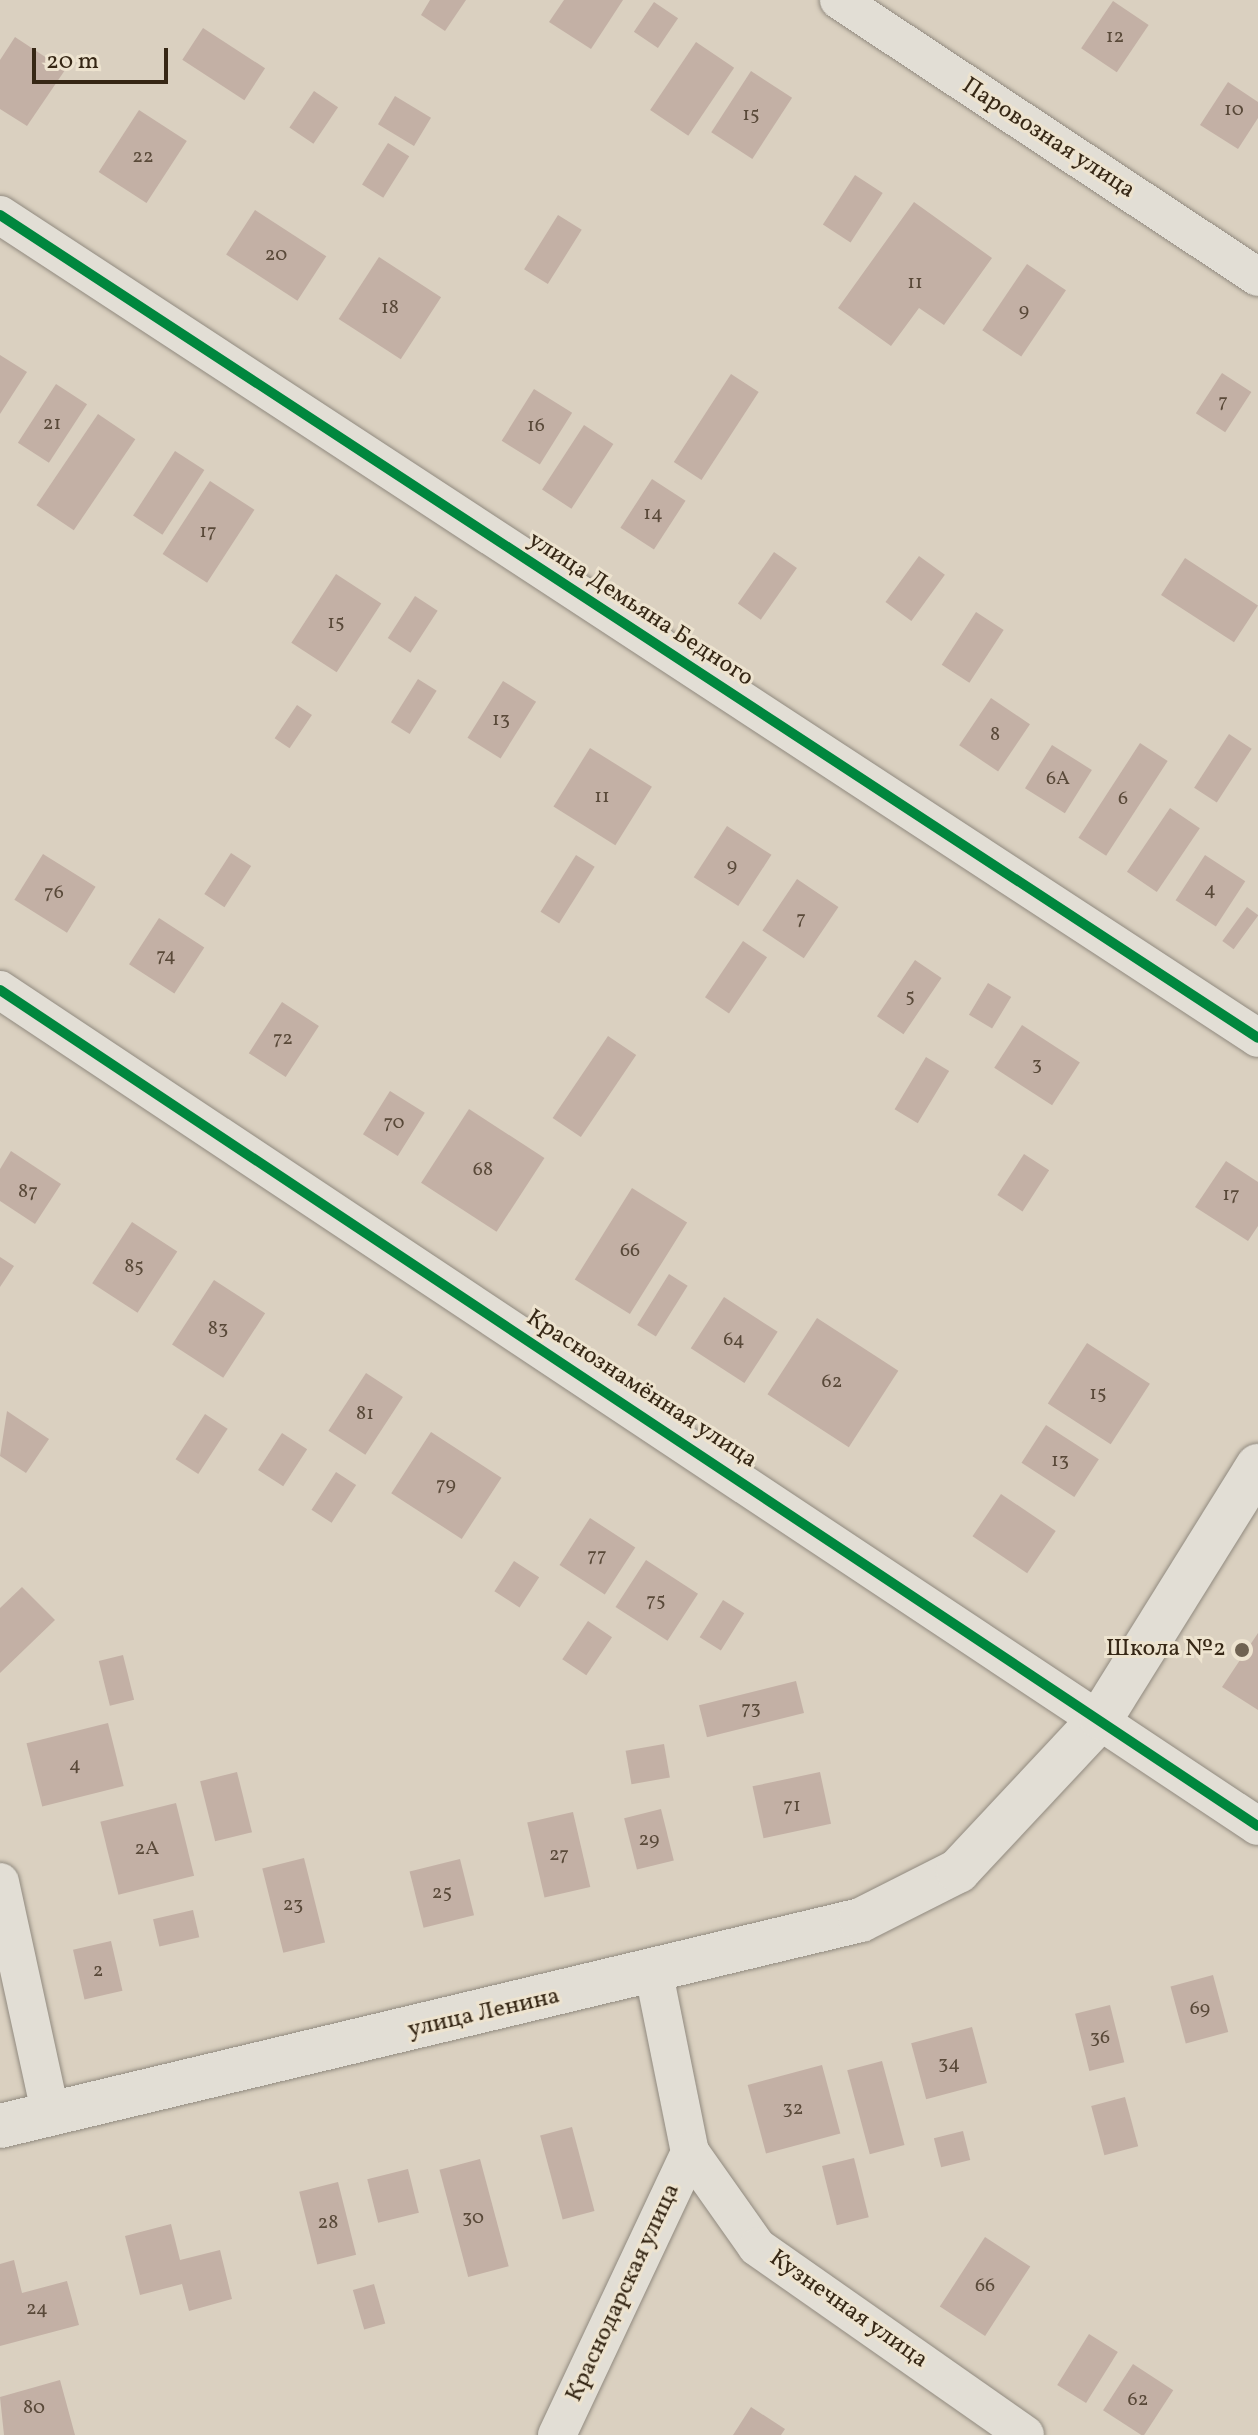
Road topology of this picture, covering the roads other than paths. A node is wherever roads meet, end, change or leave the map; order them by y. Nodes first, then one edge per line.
1 (839, 0) edge
2 (0, 215) edge
3 (1258, 277) edge
4 (0, 990) edge
5 (1258, 1038) edge
6 (1258, 1466) edge
7 (1101, 1718) junction
8 (1258, 1826) edge
9 (0, 1882) edge
10 (654, 1974) junction
11 (51, 2115) junction
12 (0, 2126) edge
13 (690, 2152) junction
14 (557, 2435) edge
15 (1025, 2435) edge

1 - 3 street, Паровозная улица
2 - 5 street, улица Демьяна Бедного
4 - 7 street, Краснознамённая улица
6 - 7 street
7 - 8 street, Краснознамённая улица
7 - 10 street, улица Ленина
9 - 11 street
10 - 11 street, улица Ленина
10 - 13 street, Кузнечная улица
11 - 12 street, улица Ленина
13 - 14 street, Краснодарская улица
13 - 15 street, Кузнечная улица

